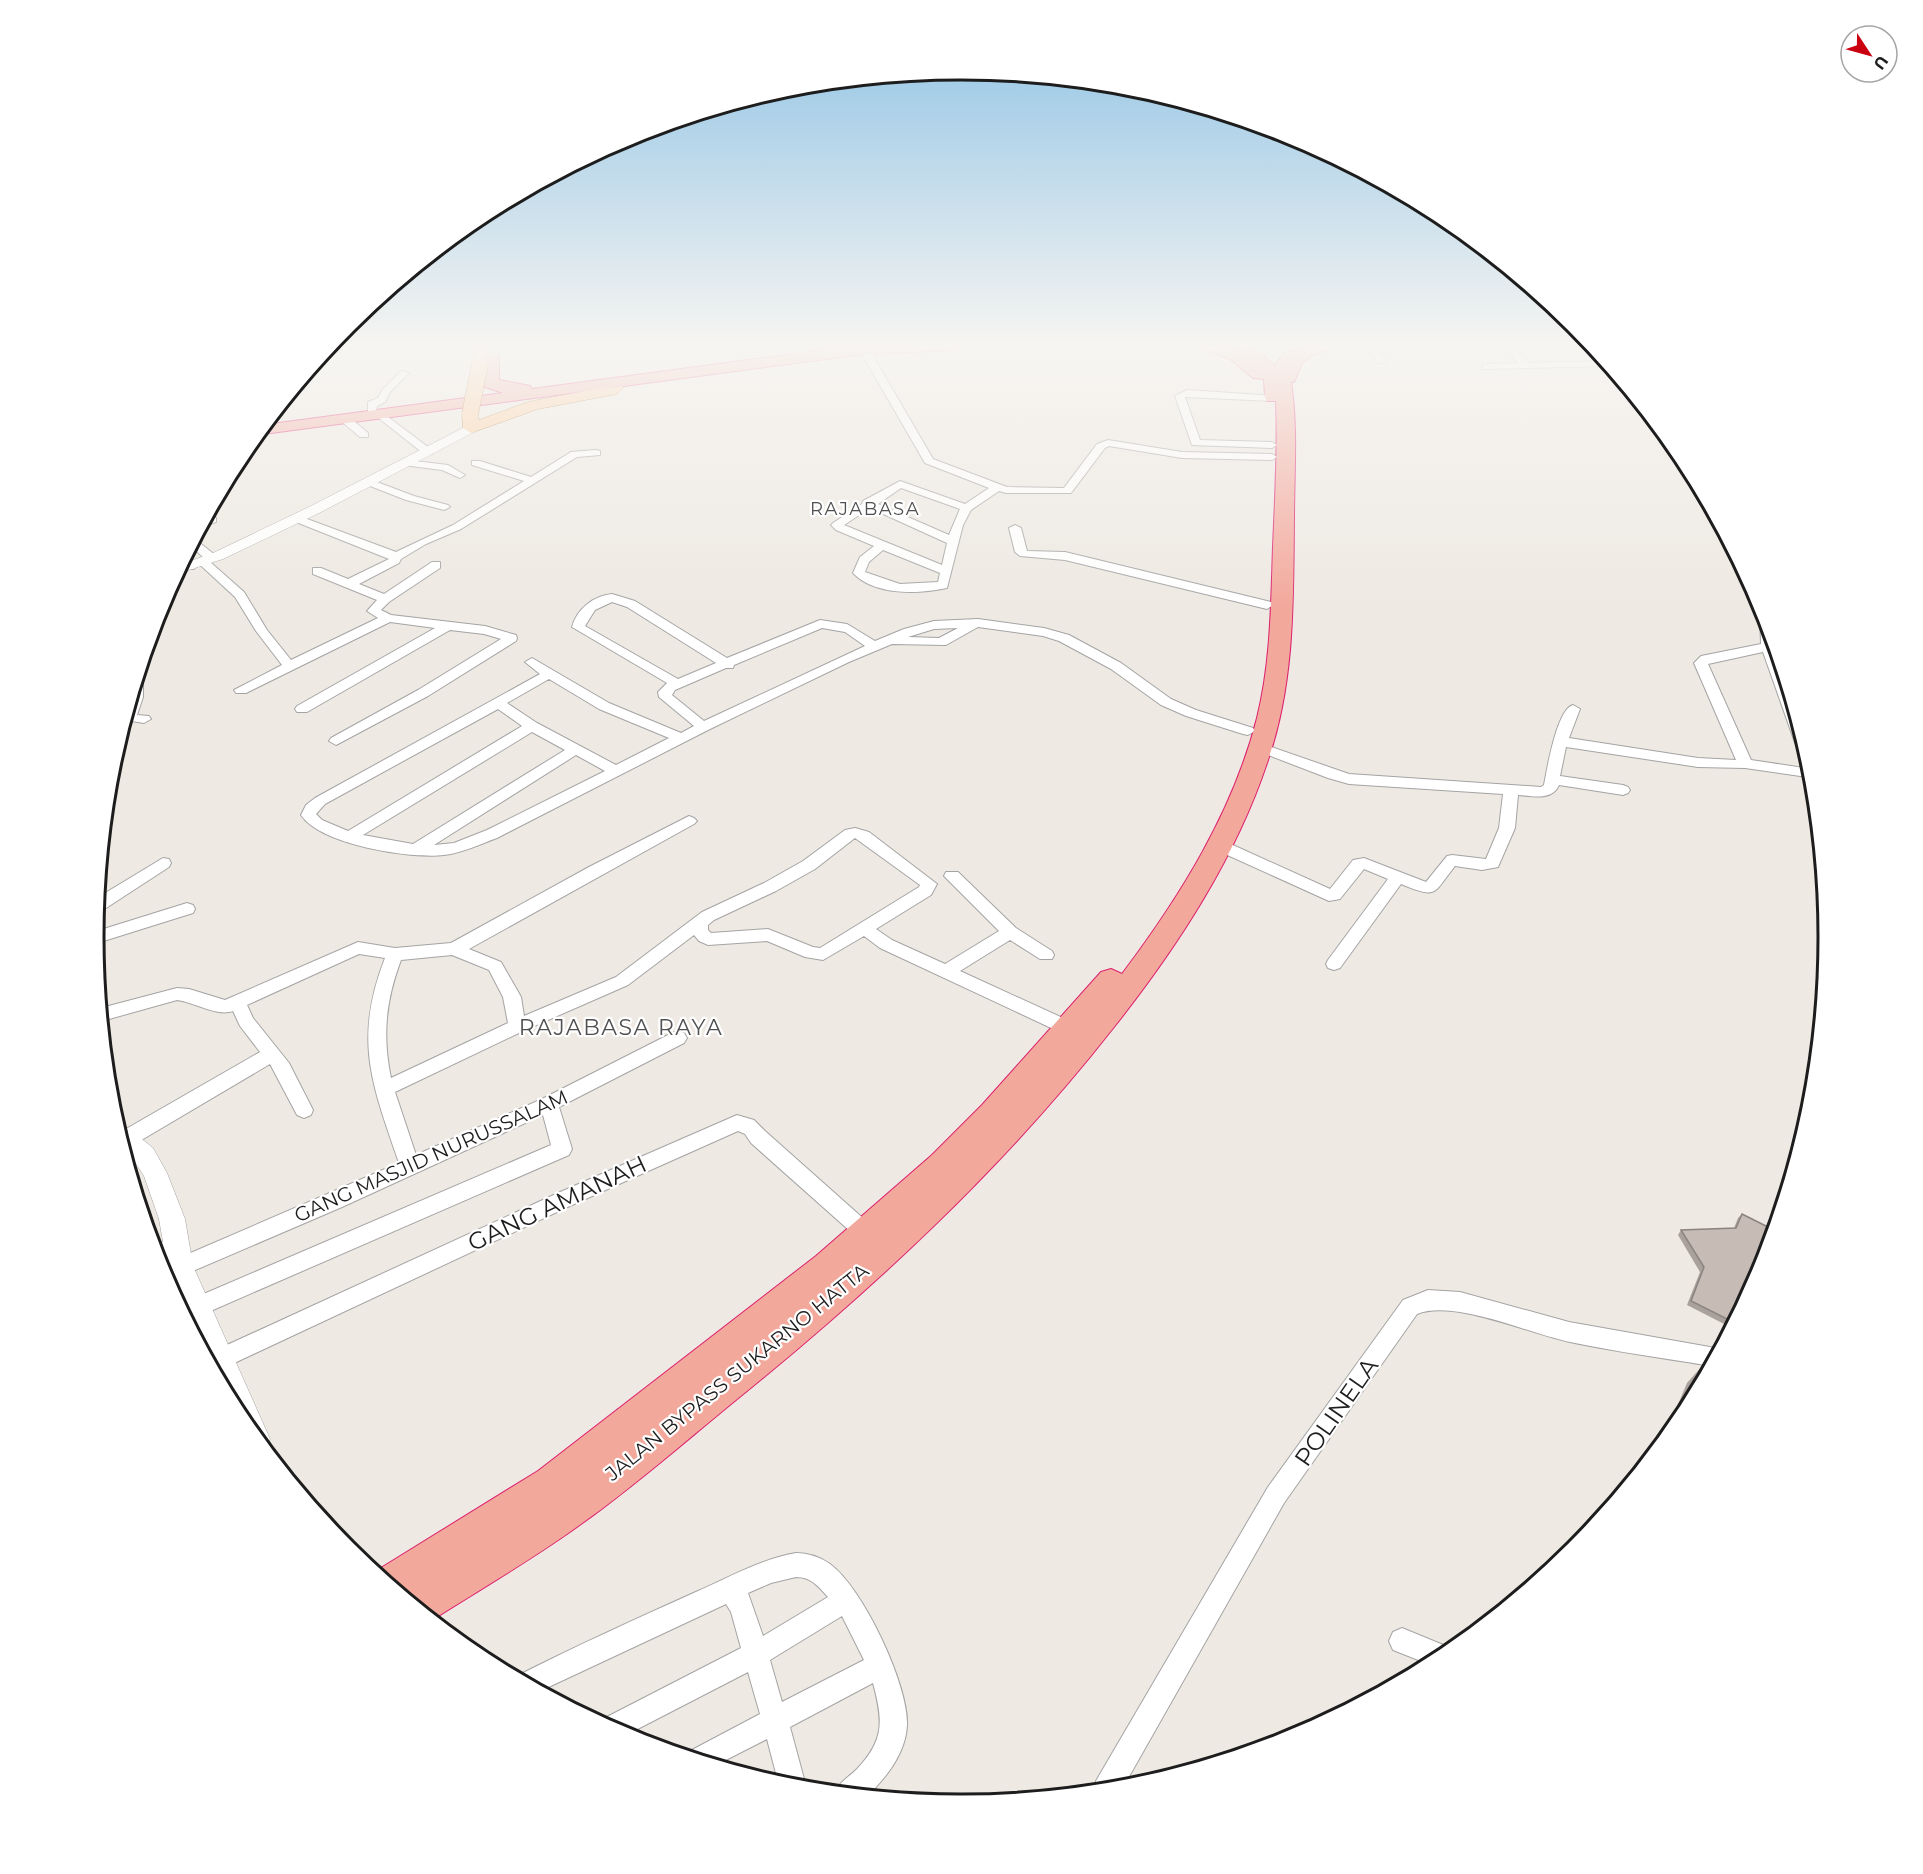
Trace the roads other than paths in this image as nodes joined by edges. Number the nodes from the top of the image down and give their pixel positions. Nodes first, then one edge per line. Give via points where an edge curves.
1 (361, 432) edge
2 (403, 432) edge
3 (457, 432) edge
4 (912, 432) edge
5 (1192, 432) edge
6 (1274, 432) edge
7 (1282, 432) edge
8 (364, 435) dead end
9 (1272, 451) junction
10 (428, 452) junction
11 (596, 453) dead end
12 (406, 463) junction
13 (476, 463) dead end
14 (460, 475) dead end
15 (531, 480) junction
16 (369, 482) junction
17 (996, 488) junction
18 (867, 503) junction
19 (444, 507) dead end
20 (966, 508) junction
21 (295, 518) junction
22 (1015, 528) dead end
23 (953, 541) junction
24 (883, 545) junction
25 (1276, 553) junction
26 (394, 556) junction
27 (193, 563) edge
28 (436, 565) dead end
29 (317, 571) dead end
30 (945, 571) junction
31 (349, 584) junction
32 (385, 599) junction
33 (1267, 605) junction
34 (388, 618) junction
35 (449, 625) junction
36 (874, 647) junction
37 (1768, 647) edge
38 (532, 662) dead end
39 (729, 665) junction
40 (289, 666) junction
41 (549, 674) junction
42 (678, 684) junction
43 (241, 690) dead end
44 (498, 703) junction
45 (302, 709) dead end
46 (1574, 710) dead end
47 (684, 712) junction
48 (132, 719) edge
49 (144, 719) dead end
50 (532, 726) junction
51 (703, 727) junction
52 (657, 730) junction
53 (682, 738) junction
54 (1254, 739) junction
55 (336, 741) dead end
56 (1560, 742) junction
57 (576, 748) junction
58 (1741, 764) junction
59 (616, 771) junction
60 (1803, 773) edge
61 (1553, 779) junction
62 (1511, 790) junction
63 (1623, 790) dead end
64 (466, 818) junction
65 (689, 821) dead end
66 (492, 834) junction
67 (351, 836) junction
68 (1219, 845) junction
69 (415, 850) junction
70 (163, 862) dead end
71 (952, 876) dead end
72 (1397, 878) junction
73 (105, 900) edge
74 (187, 909) dead end
75 (700, 922) junction
76 (864, 928) junction
77 (1010, 932) junction
78 (104, 935) edge
79 (454, 949) junction
80 (395, 954) junction
81 (1046, 955) dead end
82 (1334, 964) dead end
83 (946, 972) junction
84 (238, 1003) junction
85 (108, 1013) edge
86 (518, 1026) junction
87 (1070, 1029) junction
88 (678, 1038) dead end
89 (272, 1054) junction
90 (384, 1089) junction
91 (549, 1104) junction
92 (304, 1110) dead end
93 (127, 1134) edge
94 (129, 1143) edge
95 (410, 1166) junction
96 (867, 1234) junction
97 (169, 1266) edge
98 (172, 1271) edge
99 (175, 1279) edge
100 (199, 1306) junction
101 (1709, 1356) edge
102 (222, 1358) junction
103 (232, 1386) edge
104 (397, 1582) edge
105 (731, 1589) junction
106 (844, 1601) junction
107 (421, 1602) edge
108 (1402, 1641) dead end
109 (1433, 1653) edge
110 (755, 1655) junction
111 (881, 1665) junction
112 (534, 1681) edge
113 (774, 1720) junction
114 (621, 1723) edge
115 (708, 1755) edge
116 (791, 1777) edge
117 (1112, 1781) edge
118 (857, 1788) edge

1 - 8 street
2 - 10 street
3 - 10 street
4 - 17 street via 929,460
5 - 9 street via 1196,443
6 - 9 highway, JALAN BYPASS SUKARNO HATTA
7 - 25 highway, JALAN BYPASS SUKARNO HATTA via 1286,458
9 - 17 street via 1182,455 1105,443 1067,491
9 - 25 highway, JALAN BYPASS SUKARNO HATTA
10 - 12 street
11 - 15 street via 575,454
12 - 14 street via 444,467
12 - 16 street
13 - 15 street
15 - 26 street via 457,528
16 - 19 street
16 - 21 street
17 - 20 street
18 - 20 street via 894,481
18 - 23 street
18 - 24 street via 838,522 837,527
20 - 23 street
21 - 26 street
21 - 27 street
22 - 33 street via 1024,554 1065,556
23 - 30 street
24 - 30 street
24 - 30 street via 865,560 859,573 882,585 909,590 940,586 944,584
25 - 33 highway, JALAN BYPASS SUKARNO HATTA
25 - 54 highway, JALAN BYPASS SUKARNO HATTA via 1278,662 1269,718
26 - 31 street
27 - 40 street via 240,595
28 - 32 street
29 - 31 street
31 - 32 street
32 - 34 street via 373,611
33 - 54 highway, JALAN BYPASS SUKARNO HATTA
34 - 35 street
34 - 40 street
35 - 45 street
35 - 55 street via 511,638
36 - 39 street via 845,628 820,624
36 - 51 street
36 - 54 street via 891,640 941,642 975,623 1044,632 1064,638 1116,666 1166,702
37 - 58 street via 1701,663
38 - 41 street
39 - 42 street
39 - 42 street via 616,598 602,600 579,620 578,627
40 - 43 street
41 - 44 street
41 - 52 street via 607,710
42 - 47 street via 665,692 666,697
44 - 50 street
44 - 67 street via 311,808 311,820
46 - 56 street
47 - 51 street
47 - 52 street
48 - 49 street
50 - 57 street
50 - 67 street
51 - 53 street
52 - 53 street
53 - 59 street
54 - 62 street via 1349,779
54 - 68 highway, JALAN BYPASS SUKARNO HATTA via 1241,799
54 - 87 highway, JALAN BYPASS SUKARNO HATTA via 1183,877 1136,950
56 - 58 street via 1688,762
56 - 61 street
57 - 59 street
57 - 64 street
58 - 60 street
59 - 66 street
61 - 62 street via 1544,792
61 - 63 street
62 - 72 street via 1507,828 1492,863 1452,860 1429,888
64 - 66 street
64 - 69 street
65 - 79 street
66 - 69 street via 444,850
67 - 69 street
68 - 72 street via 1329,895 1334,895 1359,864 1369,864
68 - 107 highway, JALAN BYPASS SUKARNO HATTA via 1151,957 1087,1041 965,1177 770,1350 575,1503
70 - 73 street
71 - 77 street
72 - 82 street
74 - 78 street
75 - 76 street via 698,929 708,939 768,935 818,955
75 - 76 street via 809,865 855,833 927,881 929,887
75 - 86 street via 634,974
76 - 83 street via 886,944
77 - 81 street
77 - 83 street
79 - 80 street
79 - 86 street via 495,966 512,997
80 - 84 street via 358,948
80 - 90 street via 380,999 375,1032
83 - 87 street
84 - 85 street via 222,1007 196,996 177,994
84 - 89 street via 246,1021
86 - 90 street
87 - 96 highway, JALAN BYPASS SUKARNO HATTA via 944,1165
88 - 91 street, GANG MASJID NURUSSALAM
89 - 92 street
89 - 93 street
90 - 95 street
91 - 95 street, GANG MASJID NURUSSALAM
91 - 100 street via 562,1149
94 - 97 street via 144,1155 155,1173 172,1219
95 - 98 street, GANG MASJID NURUSSALAM
96 - 102 street, GANG AMANAH via 752,1128 736,1123
96 - 104 highway, JALAN BYPASS SUKARNO HATTA via 552,1485
99 - 100 street
100 - 102 street
101 - 117 street, POLINELA via 1569,1332 1461,1302 1428,1300 1410,1307 1276,1495
102 - 103 street
105 - 106 street via 787,1565 808,1565 825,1575
105 - 110 street via 742,1607
105 - 112 street via 588,1652
106 - 110 street
106 - 111 street via 860,1622
108 - 109 street
110 - 113 street
110 - 114 street
111 - 113 street
111 - 118 street via 894,1723 876,1766
113 - 115 street
113 - 116 street

